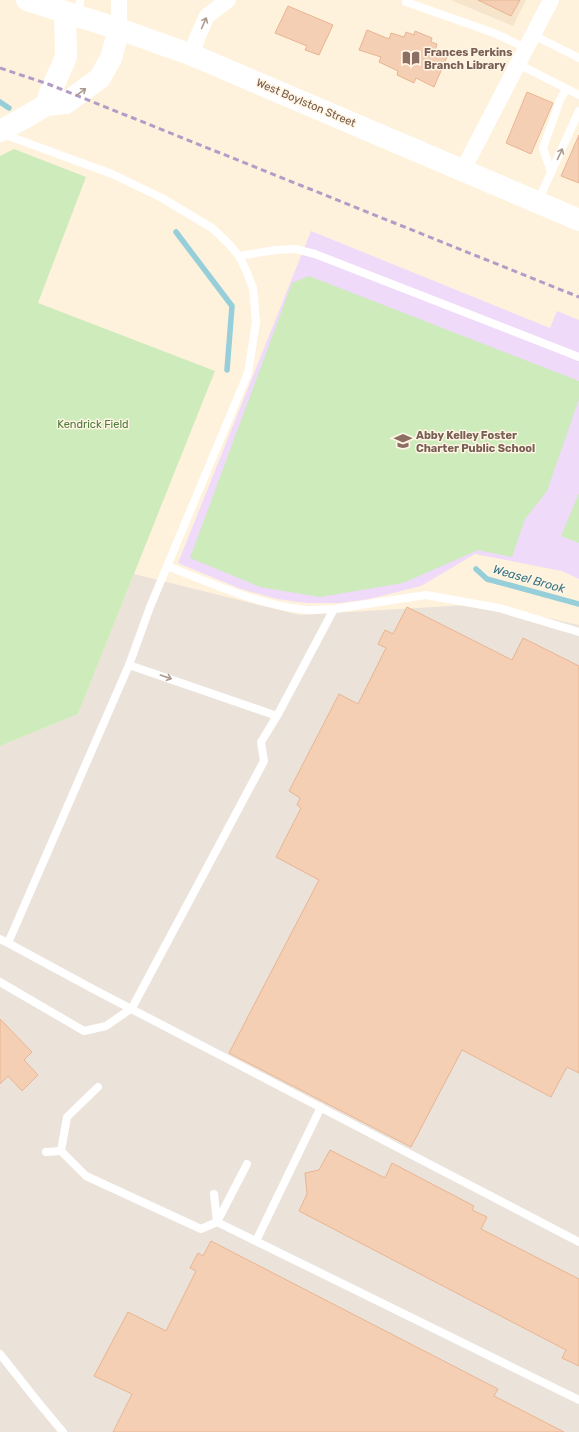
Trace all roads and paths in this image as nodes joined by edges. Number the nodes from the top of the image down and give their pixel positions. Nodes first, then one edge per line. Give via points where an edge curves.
1 (27, 0) edge
2 (119, 0) edge
3 (228, 0) edge
4 (551, 0) edge
5 (406, 2) dead end
6 (75, 9) edge
7 (119, 29) junction
8 (529, 42) junction
9 (192, 55) junction
10 (579, 58) edge
11 (518, 64) junction
12 (566, 89) junction
13 (579, 95) edge
14 (46, 105) junction
15 (579, 111) edge
16 (0, 132) edge
17 (463, 170) junction
18 (551, 172) junction
19 (538, 202) junction
20 (579, 220) edge
21 (239, 256) junction
22 (579, 356) edge
23 (167, 566) junction
24 (334, 609) junction
25 (579, 632) edge
26 (129, 664) junction
27 (277, 716) junction
28 (4, 941) edge
29 (0, 982) edge
30 (132, 1008) junction
31 (98, 1087) dead end
32 (321, 1107) junction
33 (61, 1151) junction
34 (46, 1152) dead end
35 (247, 1164) dead end
36 (214, 1194) dead end
37 (217, 1222) junction
38 (256, 1241) junction
39 (579, 1242) edge
40 (0, 1354) edge
41 (579, 1400) edge
42 (63, 1432) edge

1 - 6 main road, West Boylston Street
2 - 7 street
9 -> 3 street via 207,16
4 - 8 street
5 - 8 lane via 494,33
6 - 7 main road, West Boylston Street
6 - 14 main road via 66,57
7 - 9 main road, West Boylston Street
14 -> 7 main road via 66,103 100,78 111,58
8 - 10 lane
8 - 11 street
9 - 17 main road, West Boylston Street
11 - 12 lane
11 - 17 street
12 - 13 lane
12 - 18 lane via 543,148
14 - 16 main road
18 -> 15 lane
16 - 21 lane via 112,174 162,198 212,228
17 - 19 main road, West Boylston Street
18 - 19 lane
19 - 20 main road, West Boylston Street
21 - 22 lane via 295,249 316,254
21 - 23 lane via 253,288 255,302 256,322 248,373
23 - 24 lane via 237,594 272,604 308,610
23 - 26 lane
24 - 25 lane via 426,595 499,608
24 - 27 lane
26 -> 27 lane
26 - 28 lane
27 - 30 lane via 261,742 264,761
28 - 30 lane
29 - 30 lane via 84,1031 106,1026
30 - 32 lane
31 - 33 lane via 67,1117
32 - 38 lane
32 - 39 lane
33 - 34 lane
33 - 37 lane via 86,1176 201,1229
35 - 37 lane
36 - 37 lane
37 - 38 lane
38 - 41 lane
40 - 42 lane

